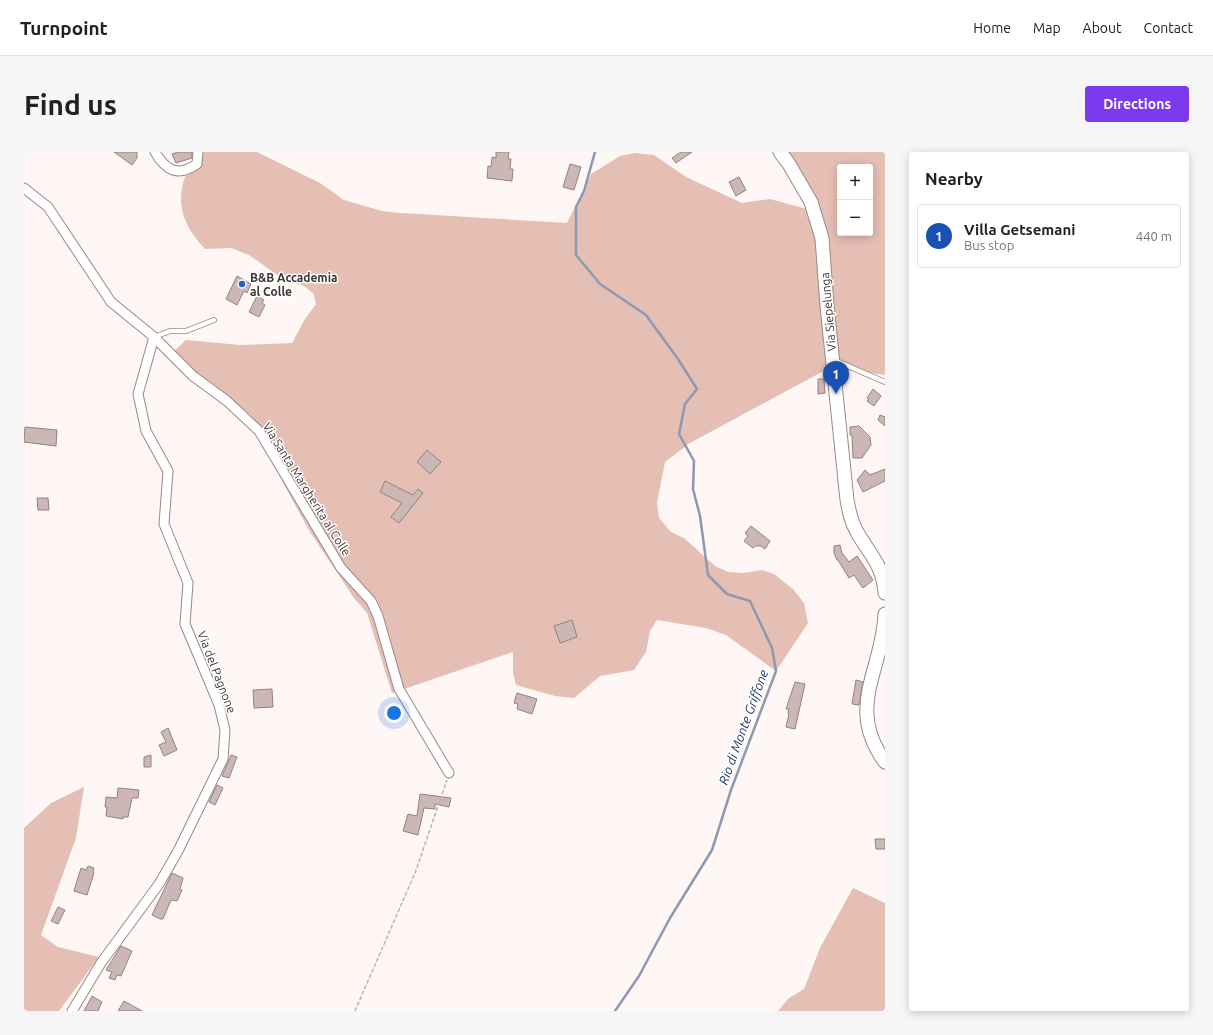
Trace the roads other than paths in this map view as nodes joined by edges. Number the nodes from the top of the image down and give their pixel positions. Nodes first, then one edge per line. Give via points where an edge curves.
1 (155, 152) edge
2 (198, 152) edge
3 (780, 152) edge
4 (24, 188) edge
5 (214, 320) dead end
6 (154, 337) junction
7 (833, 360) junction
8 (885, 382) edge
9 (885, 585) edge
10 (885, 593) edge
11 (885, 614) edge
12 (885, 762) edge
13 (449, 773) road end
14 (72, 1011) edge

1 - 2 street via 166,167 177,172 187,171 197,164
3 - 7 street, Via Siepelunga via 811,202 822,238
4 - 6 street, Via Santa Margherita al Colle via 48,207 111,302
5 - 6 lane via 186,331 170,331
6 - 13 street, Via Santa Margherita al Colle via 194,376 227,401 259,431 341,568 371,602 378,616 399,689
6 - 14 street, Via del Pagnone via 138,394 146,431 168,471 164,524 188,583 185,624 219,705 225,730 223,759 159,884 101,963
7 - 8 lane
7 - 9 street, Via Siepelunga via 842,466 851,519 880,568
9 - 10 street, Via Siepelunga
11 - 12 street via 866,702 871,736

